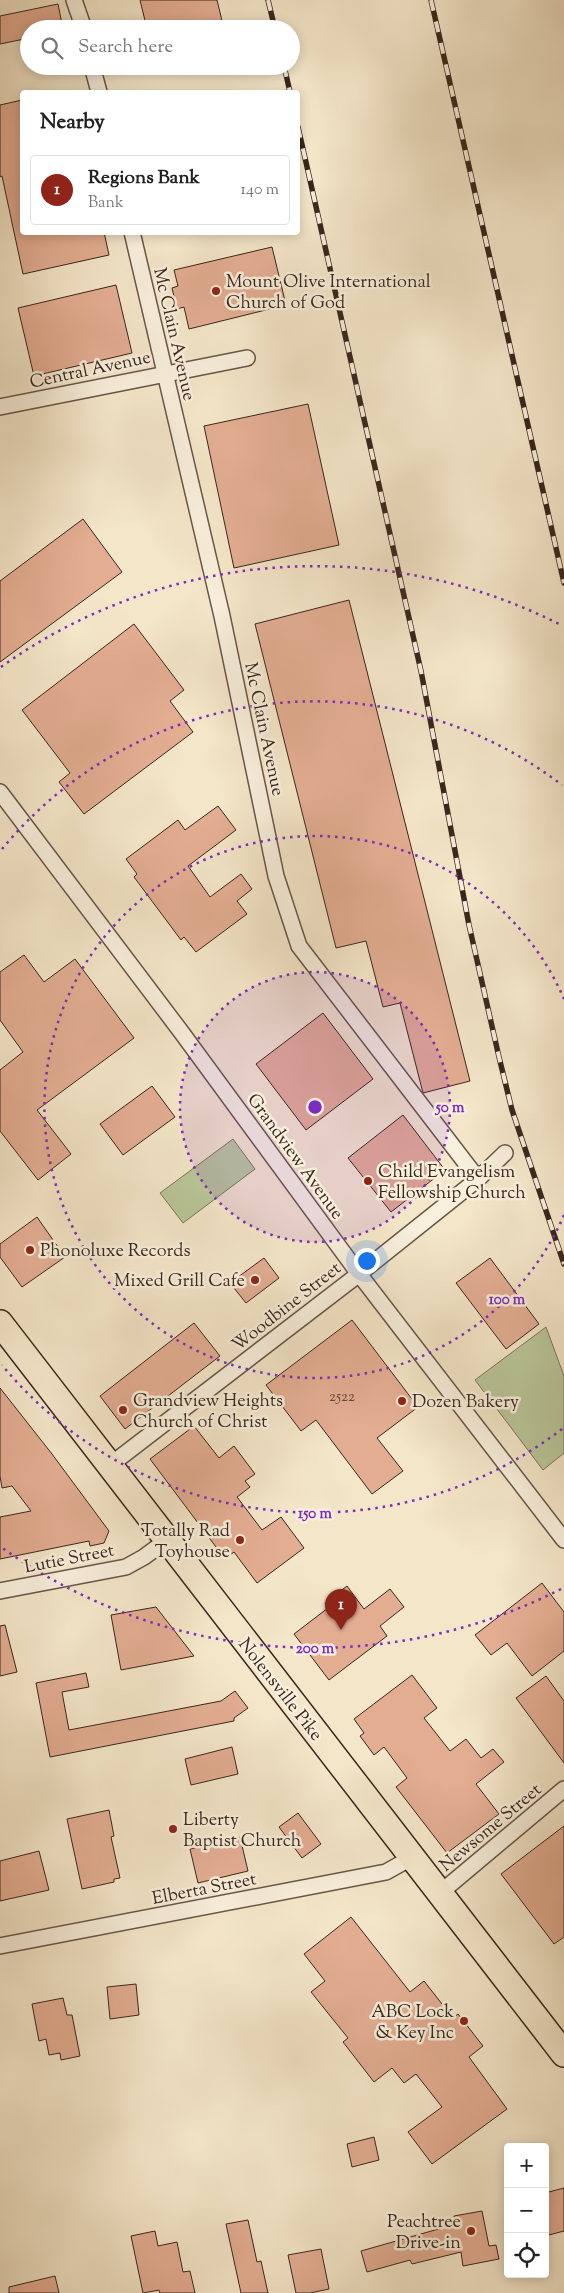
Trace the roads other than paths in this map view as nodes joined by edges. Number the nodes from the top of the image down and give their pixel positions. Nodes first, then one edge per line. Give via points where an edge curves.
1 (74, 0) edge
2 (81, 20) edge
3 (94, 75) edge
4 (98, 90) edge
5 (133, 235) edge
6 (247, 358) dead end
7 (165, 373) junction
8 (0, 407) edge
9 (0, 792) edge
10 (505, 1153) dead end
11 (478, 1178) junction
12 (359, 1274) junction
13 (0, 1323) edge
14 (109, 1466) junction
15 (167, 1540) junction
16 (564, 1540) edge
17 (0, 1591) edge
18 (564, 1789) edge
19 (412, 1858) junction
20 (440, 1893) junction
21 (0, 1946) edge
22 (564, 2054) edge

1 - 2 street
3 - 4 street
5 - 7 street, Mc Clain Avenue
6 - 7 street, Central Avenue
7 - 8 street, Central Avenue
7 - 11 street, Mc Clain Avenue via 222,616 276,876 299,946
9 - 12 street, Grandview Avenue
10 - 11 street, Woodbine Street
11 - 12 street, Woodbine Street
12 - 14 street, Woodbine Street
12 - 16 street, Grandview Avenue
13 - 14 main road, Nolensville Pike
14 - 15 main road, Nolensville Pike
15 - 17 street, Lutie Street via 126,1567
15 - 19 main road, Nolensville Pike
18 - 20 street, Newsome Street
19 - 20 main road, Nolensville Pike
19 - 21 street, Elberta Street via 386,1872
20 - 22 main road, Nolensville Pike

